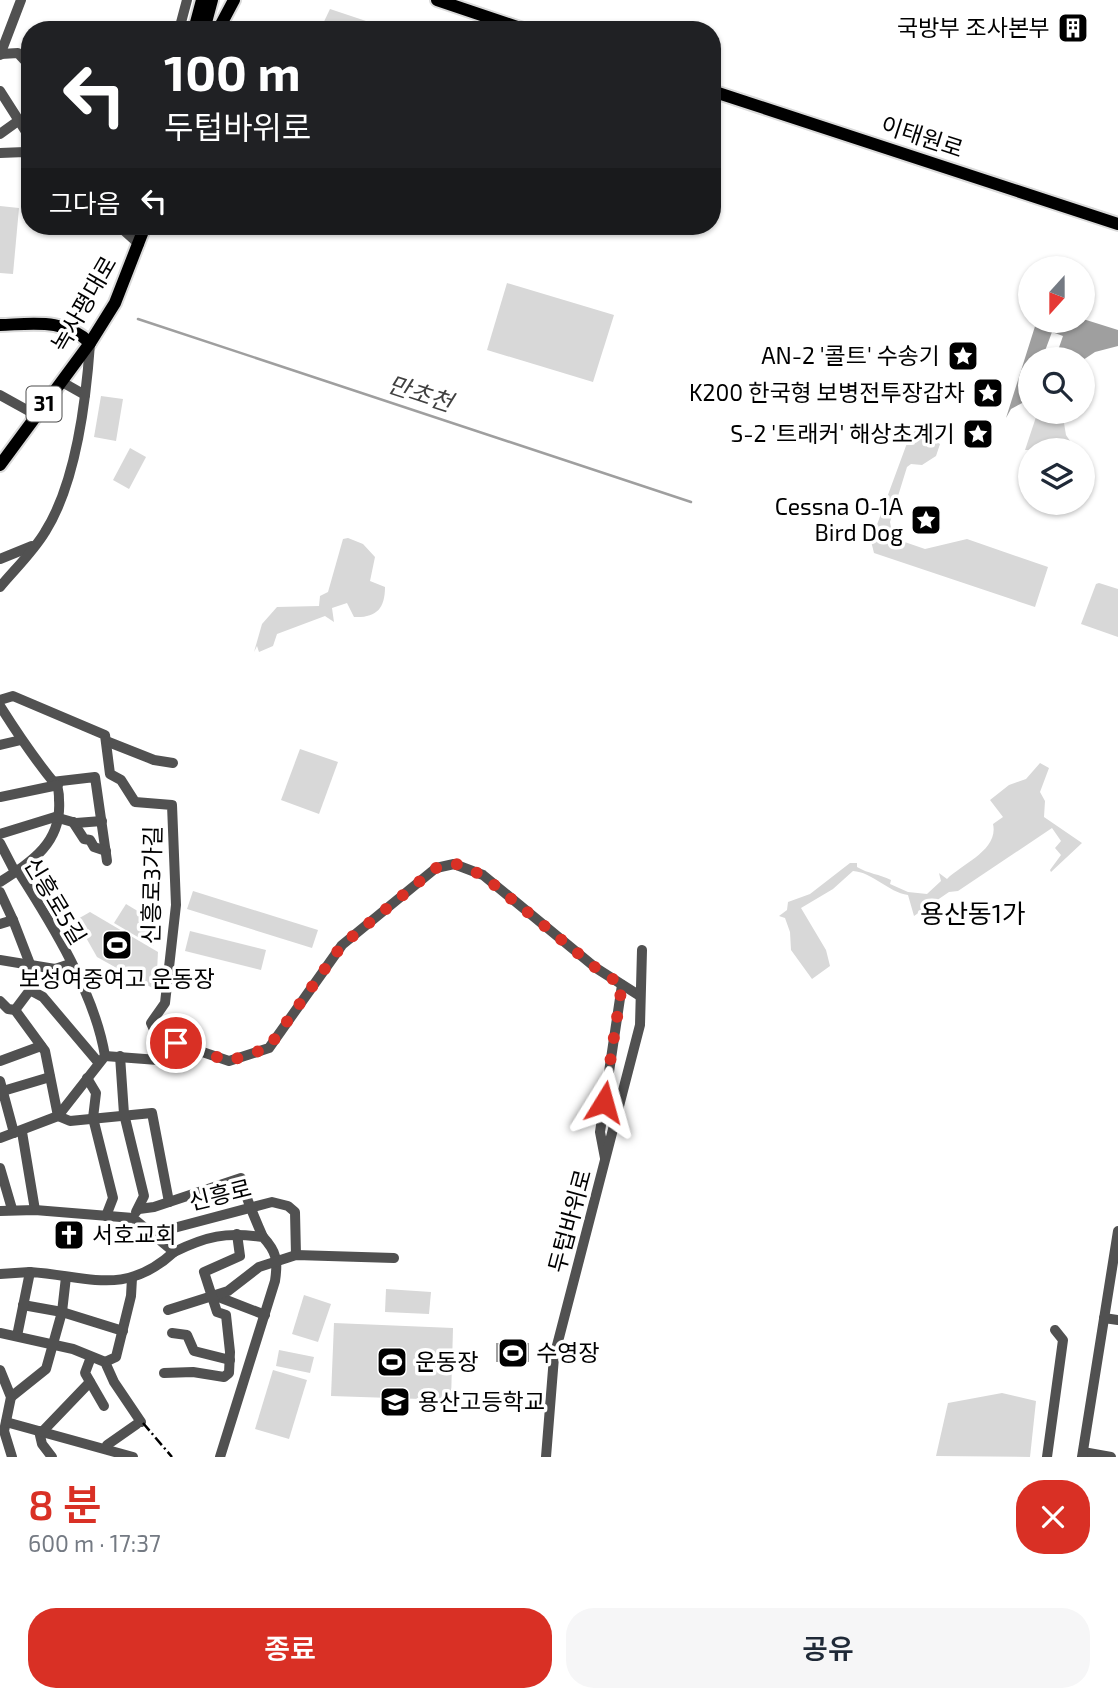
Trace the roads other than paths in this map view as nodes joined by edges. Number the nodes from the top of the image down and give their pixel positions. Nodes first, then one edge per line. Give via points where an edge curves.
1 (21, 0) edge
2 (187, 0) edge
3 (202, 0) edge
4 (212, 0) edge
5 (225, 0) edge
6 (234, 0) edge
7 (438, 0) edge
8 (181, 21) edge
9 (196, 21) edge
10 (206, 21) edge
11 (219, 21) edge
12 (222, 21) edge
13 (500, 21) edge
14 (0, 54) edge
15 (21, 56) edge
16 (0, 91) edge
17 (721, 94) edge
18 (18, 121) junction
19 (21, 125) edge
20 (0, 134) edge
21 (21, 151) edge
22 (0, 153) edge
23 (1118, 224) edge
24 (129, 235) edge
25 (142, 235) edge
26 (139, 244) junction
27 (0, 325) edge
28 (90, 343) junction
29 (62, 382) junction
30 (0, 395) edge
31 (85, 395) junction
32 (36, 415) junction
33 (4, 451) edge
34 (0, 465) edge
35 (36, 545) junction
36 (0, 559) edge
37 (0, 587) edge
38 (0, 700) edge
39 (0, 706) edge
40 (21, 740) junction
41 (106, 741) junction
42 (0, 745) edge
43 (173, 763) dead end
44 (110, 774) junction
45 (95, 777) junction
46 (55, 784) junction
47 (0, 797) edge
48 (61, 820) junction
49 (102, 821) junction
50 (73, 822) junction
51 (0, 834) edge
52 (0, 843) edge
53 (18, 871) junction
54 (0, 882) edge
55 (0, 892) edge
56 (13, 920) junction
57 (0, 924) edge
58 (642, 950) dead end
59 (0, 960) edge
60 (30, 964) junction
61 (71, 964) junction
62 (622, 985) junction
63 (640, 996) junction
64 (0, 1001) edge
65 (8, 1012) edge
66 (41, 1046) junction
67 (120, 1056) junction
68 (101, 1059) junction
69 (158, 1060) junction
70 (0, 1061) edge
71 (50, 1077) junction
72 (87, 1078) junction
73 (1, 1089) edge
74 (124, 1114) junction
75 (58, 1116) junction
76 (93, 1118) junction
77 (18, 1133) junction
78 (0, 1138) edge
79 (606, 1162) junction
80 (0, 1168) edge
81 (169, 1202) junction
82 (248, 1206) junction
83 (12, 1209) junction
84 (35, 1210) junction
85 (0, 1211) edge
86 (136, 1213) junction
87 (106, 1216) junction
88 (1118, 1231) edge
89 (151, 1234) junction
90 (237, 1234) junction
91 (263, 1237) junction
92 (174, 1252) junction
93 (296, 1255) junction
94 (394, 1258) dead end
95 (278, 1260) junction
96 (30, 1272) junction
97 (0, 1274) edge
98 (66, 1277) junction
99 (132, 1278) junction
100 (213, 1295) junction
101 (23, 1305) junction
102 (168, 1310) dead end
103 (62, 1312) junction
104 (265, 1315) junction
105 (1104, 1318) junction
106 (1118, 1320) edge
107 (1055, 1330) dead end
108 (124, 1331) junction
109 (0, 1333) edge
110 (172, 1333) dead end
111 (17, 1336) junction
112 (52, 1345) junction
113 (91, 1357) junction
114 (105, 1362) junction
115 (230, 1364) junction
116 (0, 1370) edge
117 (164, 1373) dead end
118 (246, 1374) junction
119 (90, 1382) junction
120 (11, 1397) junction
121 (104, 1406) dead end
122 (6, 1422) junction
123 (41, 1432) junction
124 (106, 1449) junction
125 (1083, 1454) edge
126 (12, 1457) edge
127 (52, 1457) edge
128 (133, 1457) edge
129 (220, 1457) edge
130 (547, 1457) edge
131 (1047, 1457) edge
132 (1111, 1457) edge

1 - 14 street
2 - 8 street
3 - 9 main road
4 - 10 main road
5 - 11 main road
6 - 12 main road
7 - 13 main road
14 - 15 street
16 - 18 street
17 - 23 main road, 이태원로
18 - 19 street
18 - 20 street
21 - 22 street
24 - 26 street
25 - 26 main road, 녹사평대로 / 31
26 - 28 main road, 녹사평대로 / 31 via 117,299
27 - 28 main road via 56,324 80,333
28 - 29 main road, 녹사평대로 / 31
28 - 31 street
29 - 31 street
29 - 32 main road, 녹사평대로 / 31
30 - 32 street
31 - 35 street via 67,485
32 - 33 main road, 녹사평대로 / 31
33 - 34 main road, 녹사평대로 / 31
35 - 36 street
35 - 37 street
38 - 41 street via 12,696 105,735
39 - 40 street
40 - 42 street
40 - 46 street
41 - 43 street
41 - 44 street
44 - 45 street
44 - 69 street, 신흥로3가길 via 121,780 135,802 172,805 176,905 165,1003 151,1023 160,1043
45 - 46 street
45 - 49 street
46 - 47 street
46 - 48 street
48 - 50 street
48 - 51 street via 55,817
48 - 53 street via 57,832
49 - 50 street
49 - 50 street via 107,856 85,840
52 - 53 street, 신흥로5길
53 - 54 street
53 - 61 street, 신흥로5길
55 - 56 street
56 - 57 street
56 - 60 street
58 - 63 street, 두텁바위로
59 - 60 street
60 - 61 street via 55,969
61 - 68 street, 신흥로5길 via 101,1028
62 - 63 street
62 - 69 street via 482,875 454,863 436,868 342,945 268,1048 229,1061 176,1043
62 - 79 street via 600,1132
63 - 79 street, 두텁바위로 via 640,1025
64 - 65 street
65 - 66 street
65 - 68 street via 30,990 43,997
66 - 70 street
66 - 71 street
67 - 68 street
67 - 69 street
67 - 74 street
68 - 72 street
71 - 73 street
71 - 75 street
72 - 75 street
72 - 76 street via 96,1093
73 - 77 street
74 - 76 street
74 - 81 street via 152,1114
74 - 86 street via 144,1196
75 - 76 street via 70,1121
75 - 77 street
76 - 87 street via 113,1198
77 - 78 street
77 - 84 street
79 - 130 street, 두텁바위로 via 554,1357
80 - 83 street
81 - 82 street via 241,1178
81 - 86 street
82 - 89 street, 신흥로
82 - 91 street via 256,1214
82 - 93 street, 신흥로 via 272,1202 295,1212
83 - 84 street
83 - 85 street
84 - 87 street
86 - 87 street
86 - 89 street
88 - 105 street
89 - 92 street
90 - 91 street, 신흥로
90 - 92 street, 신흥로 via 209,1236
90 - 100 street, 신흥로 via 240,1256 204,1272
91 - 95 street
92 - 99 street, 신흥로 via 160,1265
93 - 94 street
93 - 95 street
95 - 100 street via 259,1267 228,1291
95 - 104 street
96 - 97 street
96 - 98 street
96 - 101 street
98 - 99 street
98 - 103 street
99 - 108 street
100 - 102 street
100 - 104 street
100 - 115 street via 218,1312 226,1315
101 - 103 street
101 - 111 street
103 - 108 street
103 - 112 street
104 - 118 street
105 - 106 street
105 - 125 street
107 - 131 street via 1063,1340
108 - 114 street via 116,1357
109 - 111 street
110 - 115 street via 187,1335 194,1351
111 - 112 street
112 - 113 street
112 - 120 street via 46,1368
113 - 114 street
113 - 119 street via 85,1373
114 - 124 street via 139,1423
115 - 117 street via 224,1377 193,1371
115 - 118 street
116 - 120 street
118 - 129 street
119 - 121 street
119 - 123 street
120 - 122 street
122 - 123 street
122 - 126 street
123 - 124 street
123 - 127 street via 42,1444
124 - 128 street
125 - 132 street

